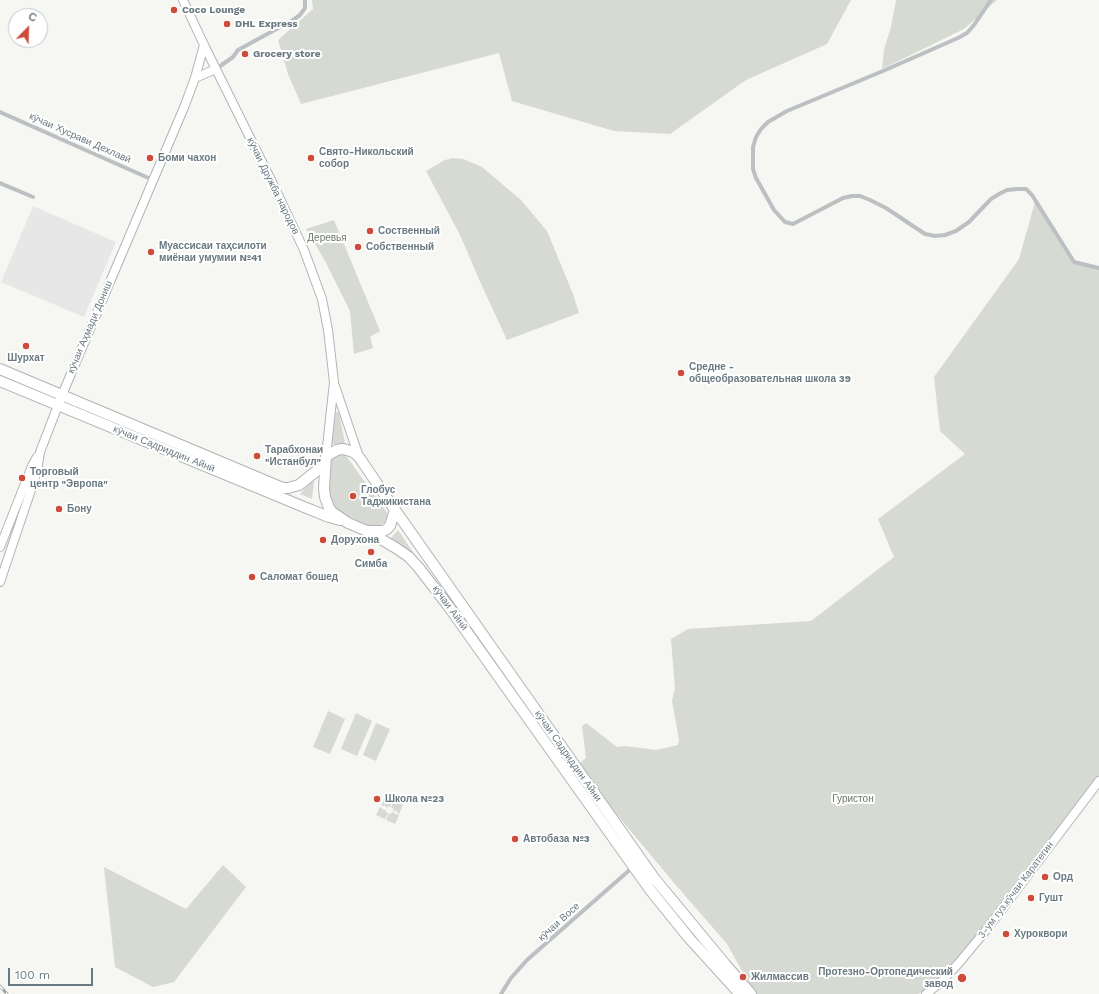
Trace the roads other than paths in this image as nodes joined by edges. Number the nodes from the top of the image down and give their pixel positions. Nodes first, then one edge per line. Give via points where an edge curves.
1 (183, 0) edge
2 (305, 0) edge
3 (991, 0) edge
4 (204, 45) junction
5 (216, 69) junction
6 (195, 78) junction
7 (0, 112) edge
8 (152, 180) junction
9 (0, 183) edge
10 (33, 198) dead end
11 (1099, 268) edge
12 (0, 369) edge
13 (0, 381) edge
14 (334, 382) junction
15 (62, 394) junction
16 (58, 405) junction
17 (40, 452) junction
18 (360, 457) junction
19 (326, 460) junction
20 (395, 510) junction
21 (348, 523) junction
22 (367, 531) junction
23 (0, 547) edge
24 (0, 582) edge
25 (517, 702) joint
26 (1099, 781) edge
27 (633, 867) junction
28 (500, 994) edge
29 (740, 994) edge
30 (751, 994) edge
31 (926, 994) edge

1 - 4 street, кӯчаи Дружба народов
2 - 5 street via 305,8 300,15 238,50 233,57
3 - 11 street via 974,25 958,38 787,111 768,122 756,137 753,147 756,178 774,210 785,222 793,224 843,198 856,196 886,208 925,234 936,236 956,231 999,194 1007,190 1026,189 1074,262
4 - 5 street, кӯчаи Дружба народов
4 - 6 street, кӯчаи Аҳмади Дониш
5 - 6 street
5 - 14 street, кӯчаи Дружба народов via 304,250 327,320
6 - 8 street, кӯчаи Аҳмади Дониш
7 - 8 street, кӯчаи Хусрави Дехлавӣ
8 - 15 street, кӯчаи Аҳмади Дониш
9 - 10 street
12 - 15 highway, кӯчаи Садриддин Айнӣ
13 - 16 highway, кӯчаи Садриддин Айнӣ
14 - 18 street
14 - 19 street
15 - 16 street, кӯчаи Аҳмади Дониш
15 - 19 highway, кӯчаи Садриддин Айнӣ via 283,488 299,485
16 - 17 street, кӯчаи Аҳмади Дониш
16 - 21 highway, кӯчаи Садриддин Айнӣ
17 - 23 street
17 - 24 street, кӯчаи Аҳмади Дониш via 35,478
18 - 19 highway via 342,449 337,450
18 - 20 highway
19 - 21 highway via 324,488 327,504 332,512
20 - 22 highway via 388,529
20 - 30 highway, кӯчаи Садриддин Айни via 654,878
21 - 22 highway
22 - 25 highway, кӯчаи Айнӣ via 409,557 420,568
25 - 27 highway, кӯчаи Садриддин Айни
26 - 31 street, 3-ум гуз.кӯчаи Каратегин via 963,958
27 - 28 street, кӯчаи Восе via 527,960
27 - 29 highway, кӯчаи Садриддин Айни via 689,938

